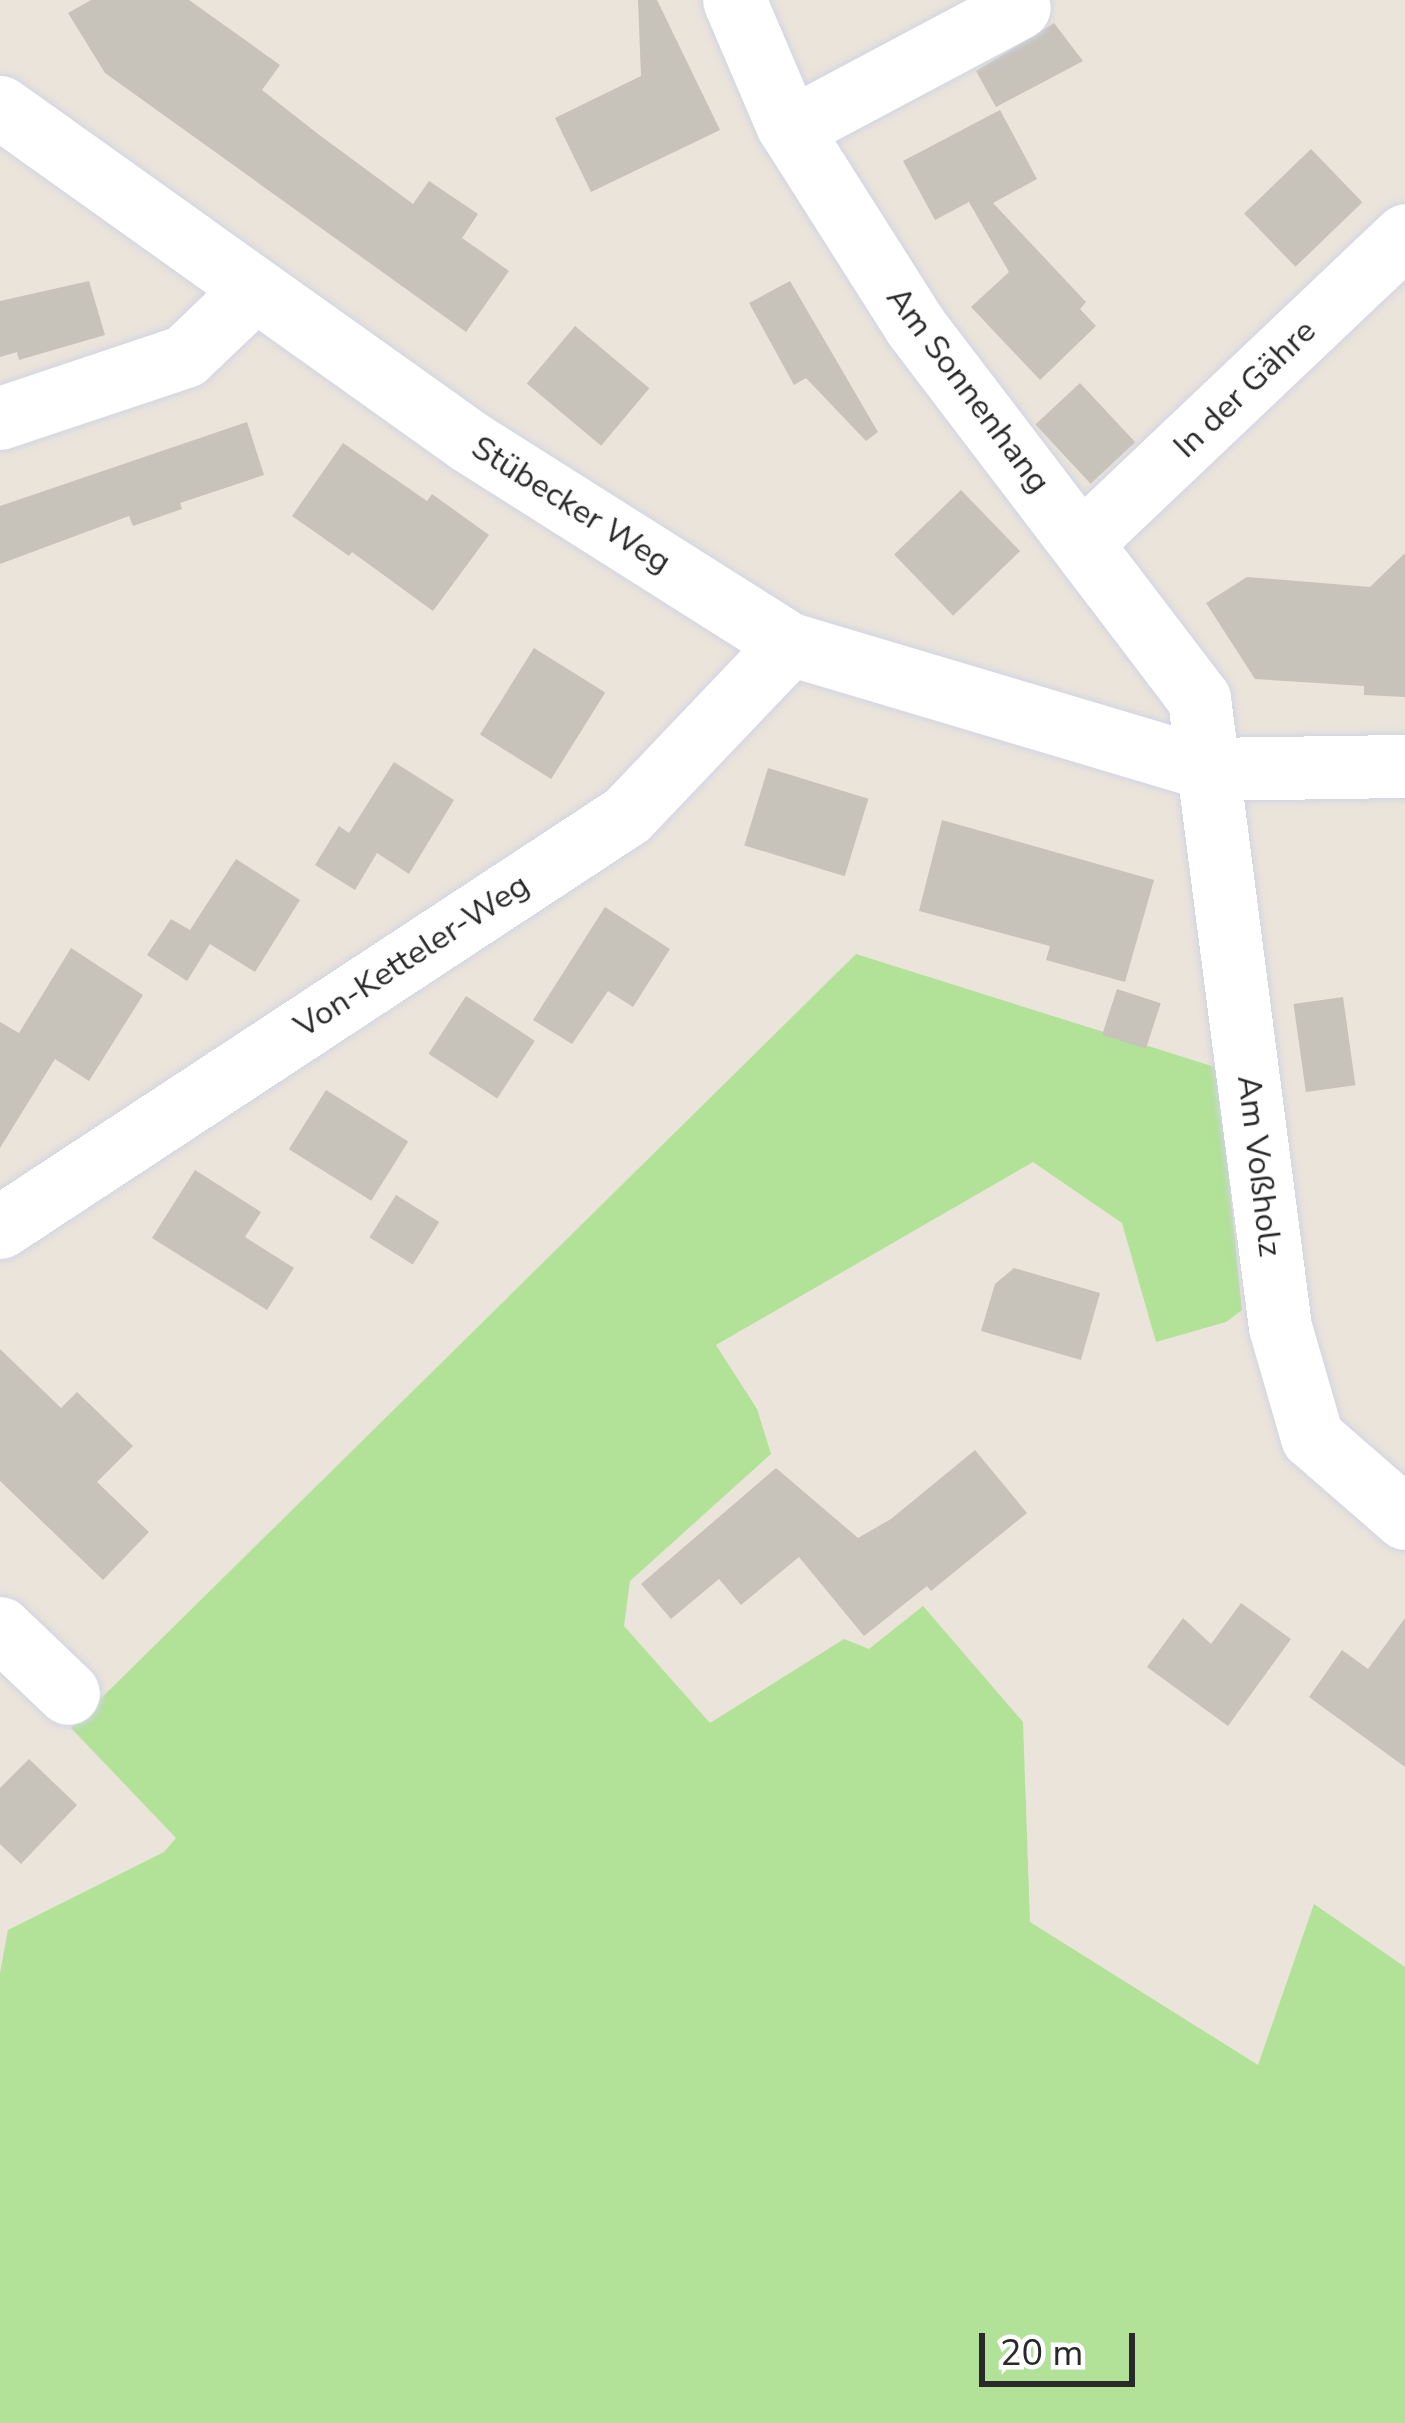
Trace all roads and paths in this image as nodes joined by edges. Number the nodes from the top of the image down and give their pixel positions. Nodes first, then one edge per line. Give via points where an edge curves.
1 (734, 0) edge
2 (1019, 7) dead end
3 (0, 107) edge
4 (790, 129) junction
5 (1405, 235) edge
6 (253, 291) junction
7 (0, 418) edge
8 (1083, 541) junction
9 (790, 644) junction
10 (1405, 766) edge
11 (1209, 770) junction
12 (0, 1227) edge
13 (1405, 1518) edge
14 (0, 1628) edge
15 (68, 1693) dead end

1 - 4 street, Am Sonnenhang
2 - 4 street
3 - 6 street, Stübecker Weg
4 - 8 street, Am Sonnenhang via 915,326
5 - 8 street, In der Gähre
6 - 7 street via 184,356
6 - 9 street, Stübecker Weg via 470,442
8 - 11 street, Am Sonnenhang via 1199,699
9 - 11 street, Stübecker Weg
9 - 12 street, Von-Ketteler-Weg via 626,815
10 - 11 street, Stübecker Weg
11 - 13 street, Am Voßholz via 1280,1327 1312,1437
14 - 15 street

